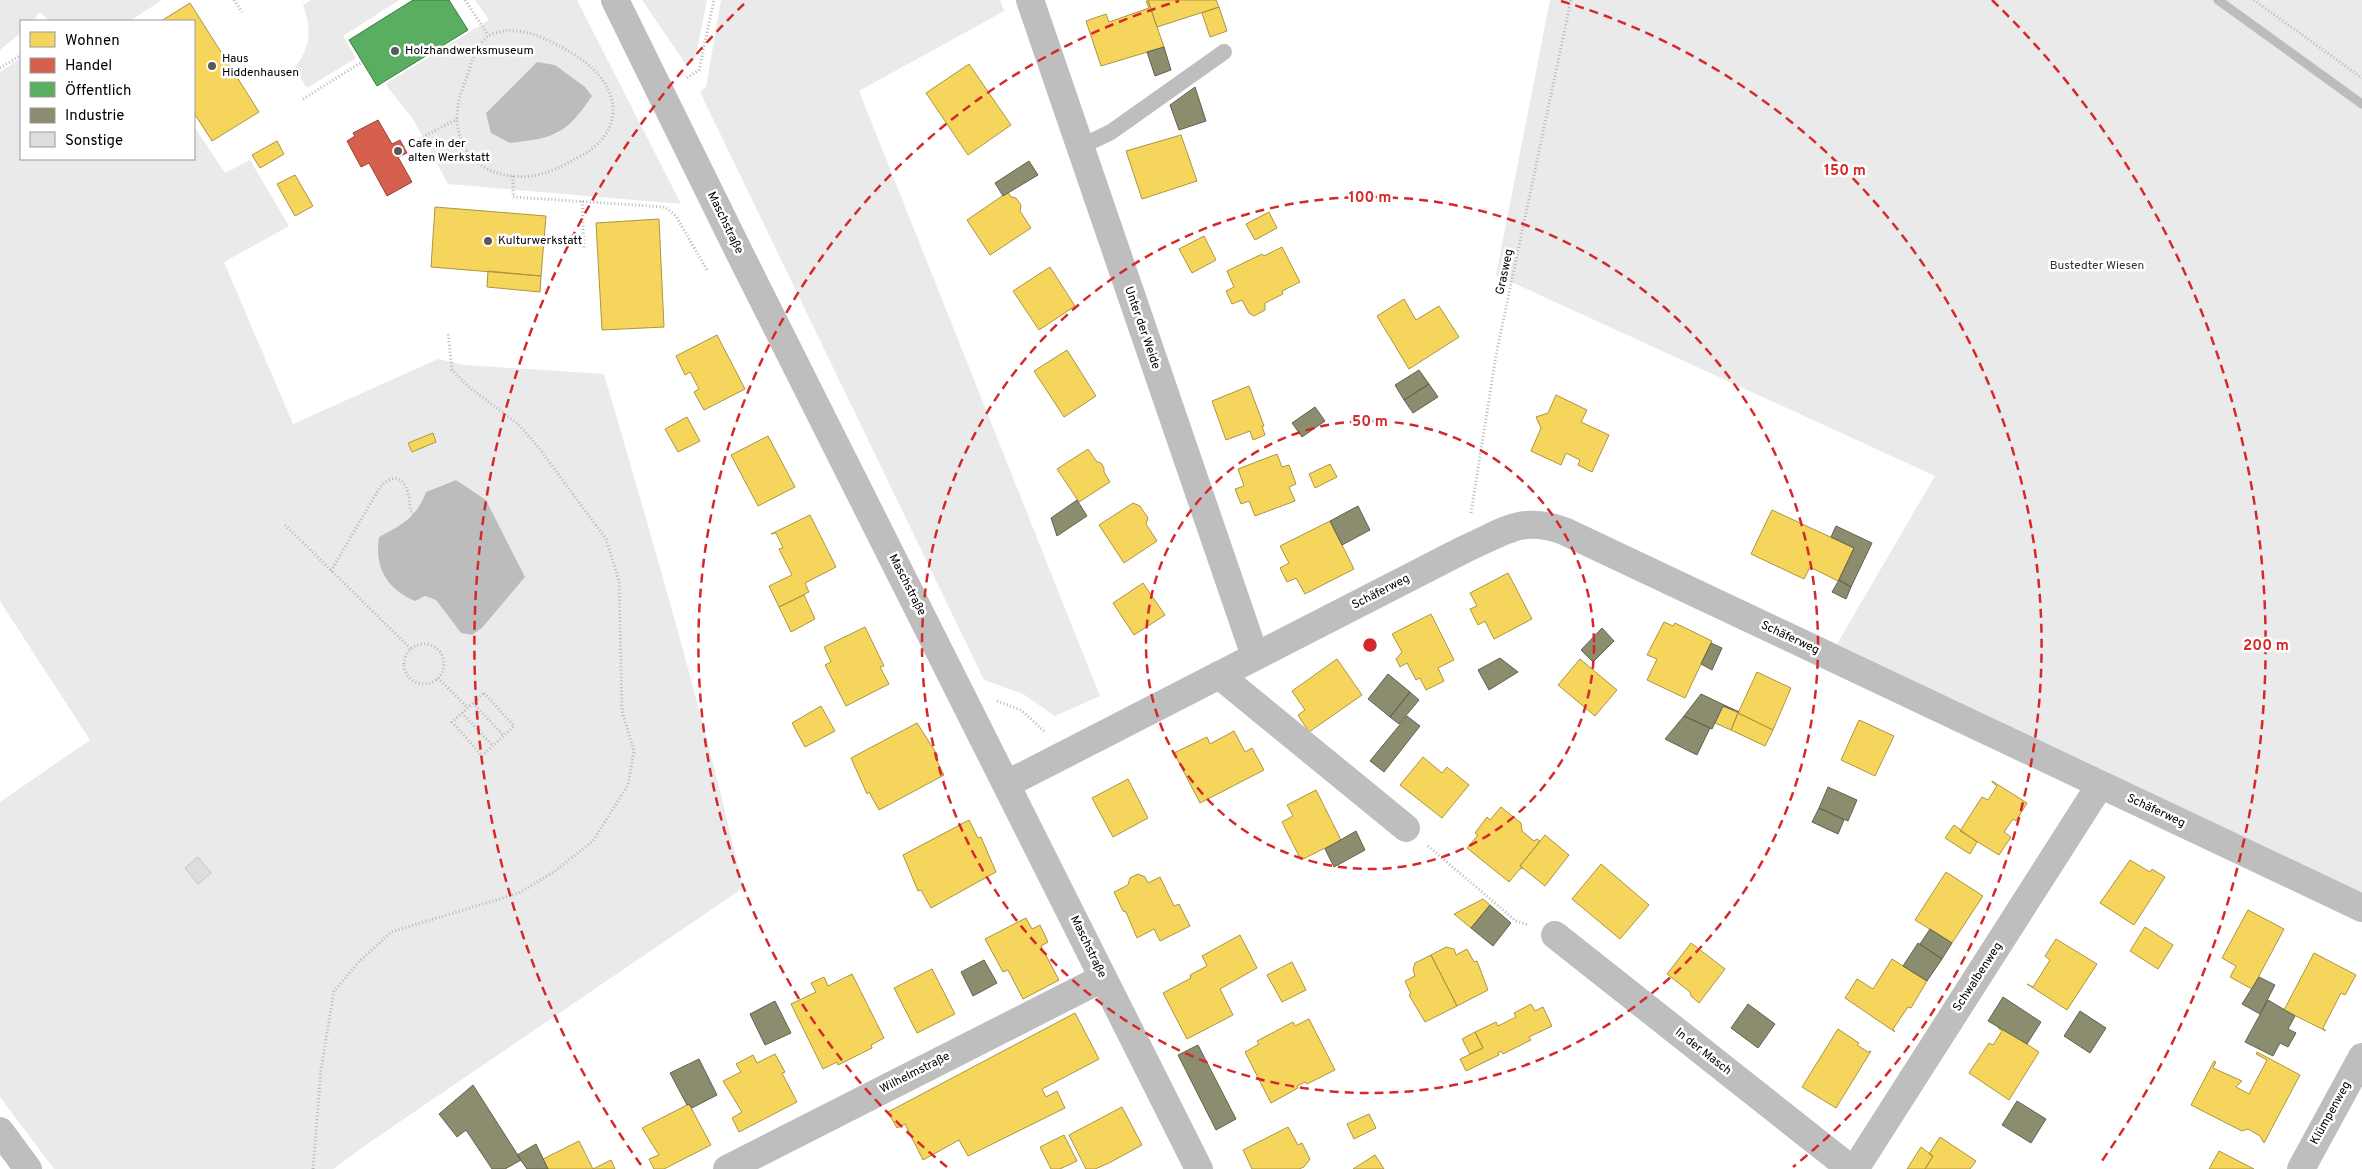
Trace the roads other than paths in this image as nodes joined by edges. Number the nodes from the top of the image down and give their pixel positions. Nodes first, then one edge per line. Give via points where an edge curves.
1 (615, 0) edge
2 (1030, 0) edge
3 (1224, 52) dead end
4 (1080, 147) junction
5 (1255, 656) junction
6 (1219, 676) junction
7 (1007, 784) junction
8 (2100, 785) junction
9 (1406, 828) road end
10 (2362, 908) edge
11 (1555, 935) dead end
12 (1104, 978) junction
13 (2362, 1057) edge
14 (0, 1131) edge
15 (28, 1169) edge
16 (727, 1169) edge
17 (1199, 1169) edge
18 (1852, 1169) edge
19 (1856, 1169) edge
20 (2301, 1169) edge

1 - 7 street, Maschstraße
2 - 4 street, Unter der Weide
3 - 4 lane via 1111,132
4 - 5 street, Unter der Weide
5 - 6 street, Schäferweg
5 - 8 street, Schäferweg via 1465,549 1523,523 1545,524 1564,530
6 - 7 street, Schäferweg
6 - 9 street
7 - 12 street, Maschstraße
8 - 10 street, Schäferweg
8 - 19 street, Schwalbenweg
11 - 18 street, In der Masch
12 - 16 street, Wilhelmstraße
12 - 17 street, Maschstraße
13 - 20 street, Klümpenweg
14 - 15 street

